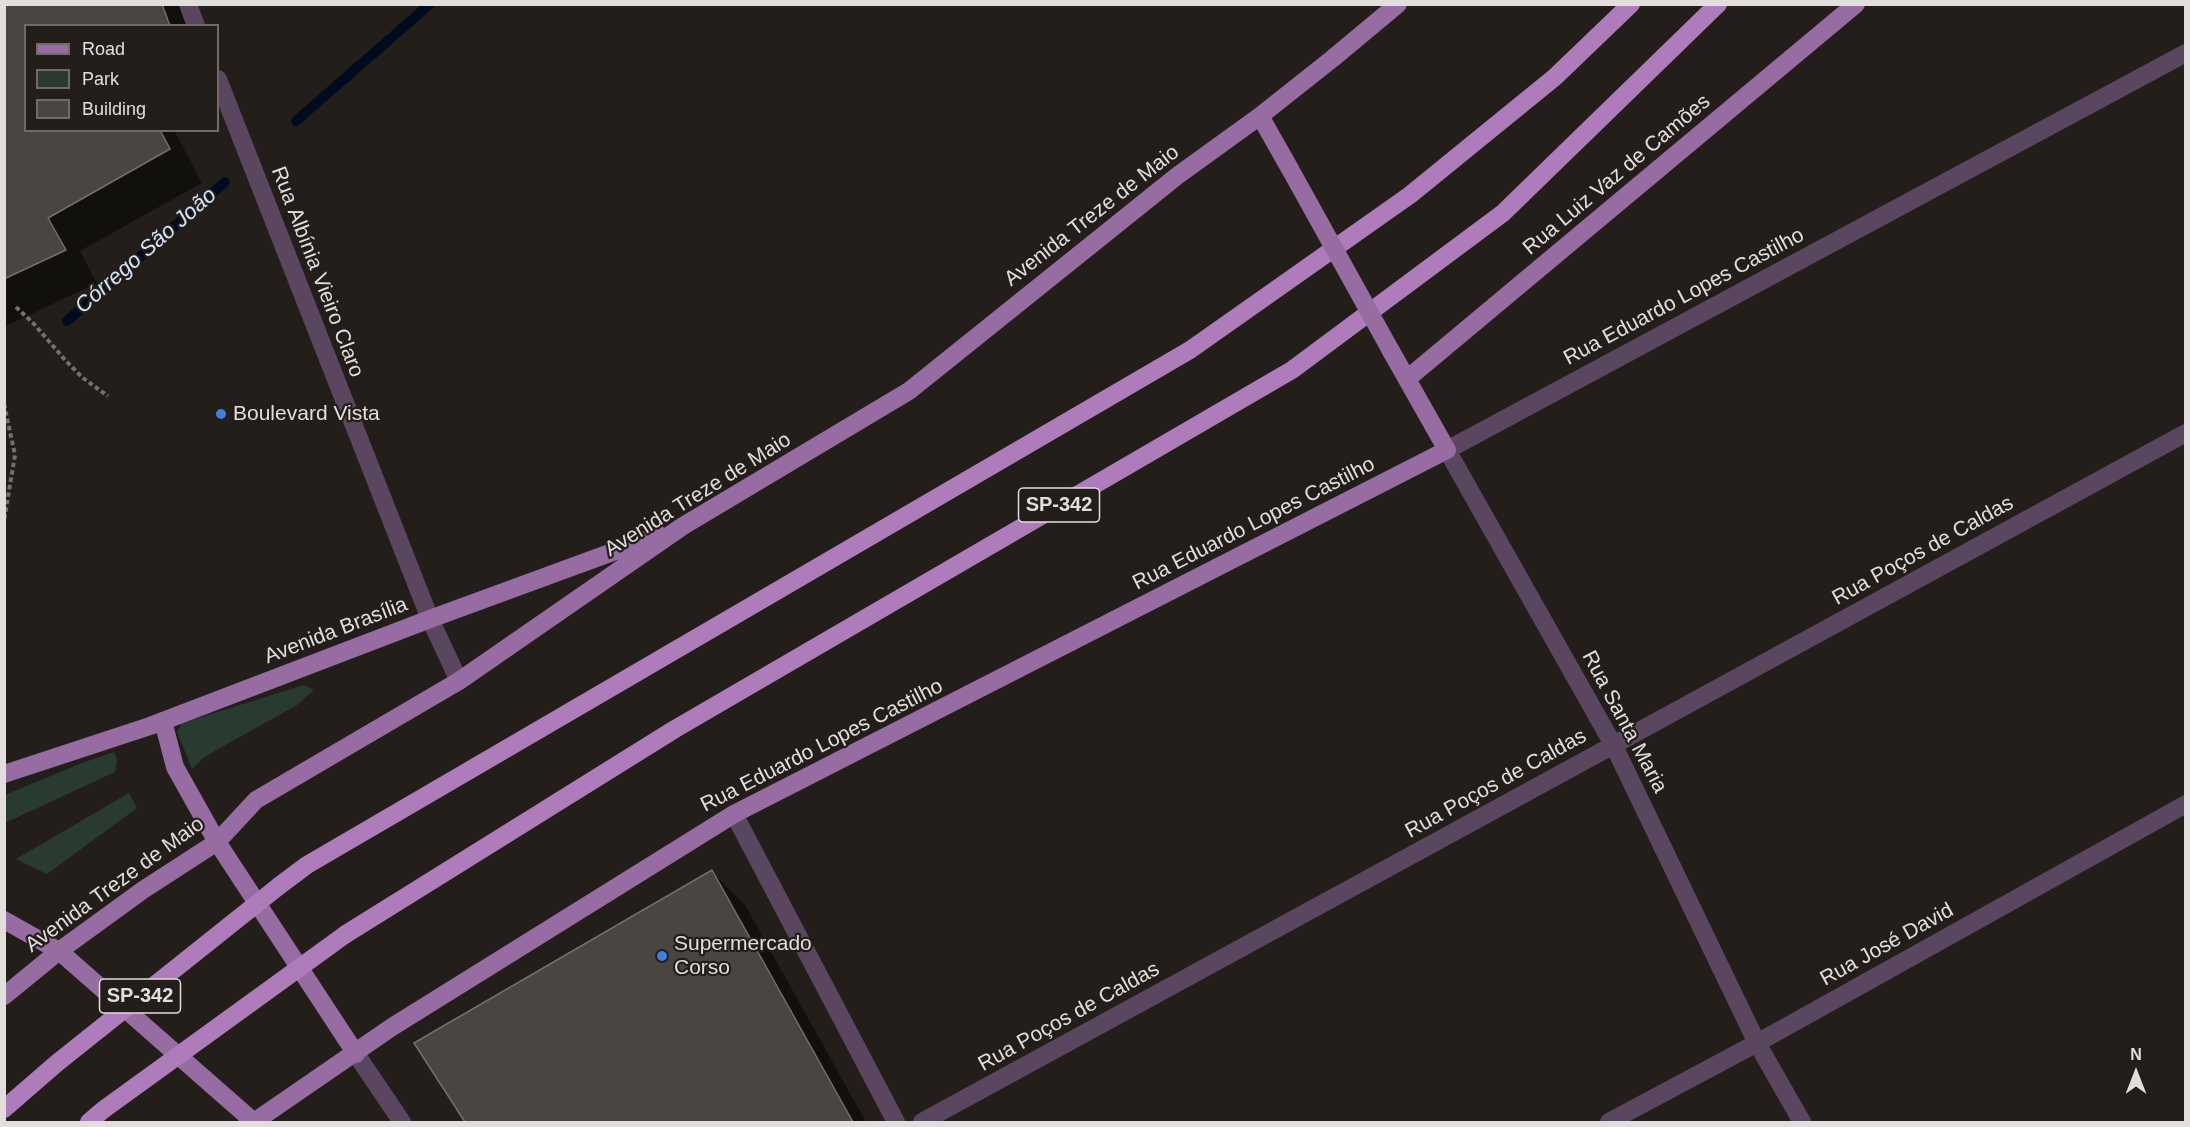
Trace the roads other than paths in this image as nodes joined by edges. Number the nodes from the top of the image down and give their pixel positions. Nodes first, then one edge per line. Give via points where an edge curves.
1 (188, 4) edge
2 (1398, 4) edge
3 (1631, 4) edge
4 (1718, 4) edge
5 (1856, 4) edge
6 (195, 24) edge
7 (2186, 53) edge
8 (219, 83) edge
9 (1260, 116) junction
10 (1407, 379) junction
11 (2186, 433) edge
12 (1447, 450) junction
13 (683, 526) junction
14 (430, 620) junction
15 (459, 681) junction
16 (163, 721) junction
17 (1614, 746) junction
18 (24, 768) junction
19 (4, 774) edge
20 (4, 788) edge
21 (2186, 804) edge
22 (734, 814) junction
23 (217, 843) junction
24 (4, 920) edge
25 (59, 951) junction
26 (4, 996) edge
27 (1757, 1042) junction
28 (356, 1054) junction
29 (4, 1109) edge
30 (89, 1122) edge
31 (254, 1122) edge
32 (402, 1122) edge
33 (896, 1122) edge
34 (922, 1122) edge
35 (1609, 1122) edge
36 (1802, 1122) edge

1 - 6 street
2 - 9 main road, Avenida Treze de Maio
3 - 29 highway, SP-342, bridge via 1555,76 1410,195 1190,350 307,865
4 - 30 highway, SP-342, bridge via 1503,213 1292,370 675,729 346,934
5 - 10 main road, Rua Luiz Vaz de Camões
7 - 12 street, Rua Eduardo Lopes Castilho
8 - 14 street, Rua Albínia Vieiro Claro
9 - 10 main road, Rua Santa Maria, bridge
9 - 13 main road, Avenida Treze de Maio via 1178,176 909,391
10 - 12 main road, Rua Santa Maria
11 - 17 street, Rua Poços de Caldas
12 - 17 street, Rua Santa Maria
12 - 22 main road, Rua Eduardo Lopes Castilho
13 - 14 main road, Avenida Brasília
13 - 15 main road, Avenida Treze de Maio
14 - 15 street, Rua Albínia Vieiro Claro
14 - 16 main road, Avenida Brasília
15 - 23 main road, Avenida Treze de Maio via 256,800
16 - 18 main road, Avenida Brasília
16 - 23 main road via 175,767
17 - 27 street, Rua Santa Maria
17 - 34 street, Rua Poços de Caldas
18 - 19 main road, Avenida Brasília
18 - 20 main road
21 - 27 street, Rua José David
22 - 28 main road, Rua Eduardo Lopes Castilho via 392,1027
22 - 33 street
23 - 25 main road, Avenida Treze de Maio
23 - 28 main road
24 - 25 main road
25 - 26 main road, Avenida Treze de Maio
25 - 31 main road
27 - 35 street, Rua José David
27 - 36 street, Rua Santa Maria
28 - 31 main road, Rua Eduardo Lopes Castilho
28 - 32 street

